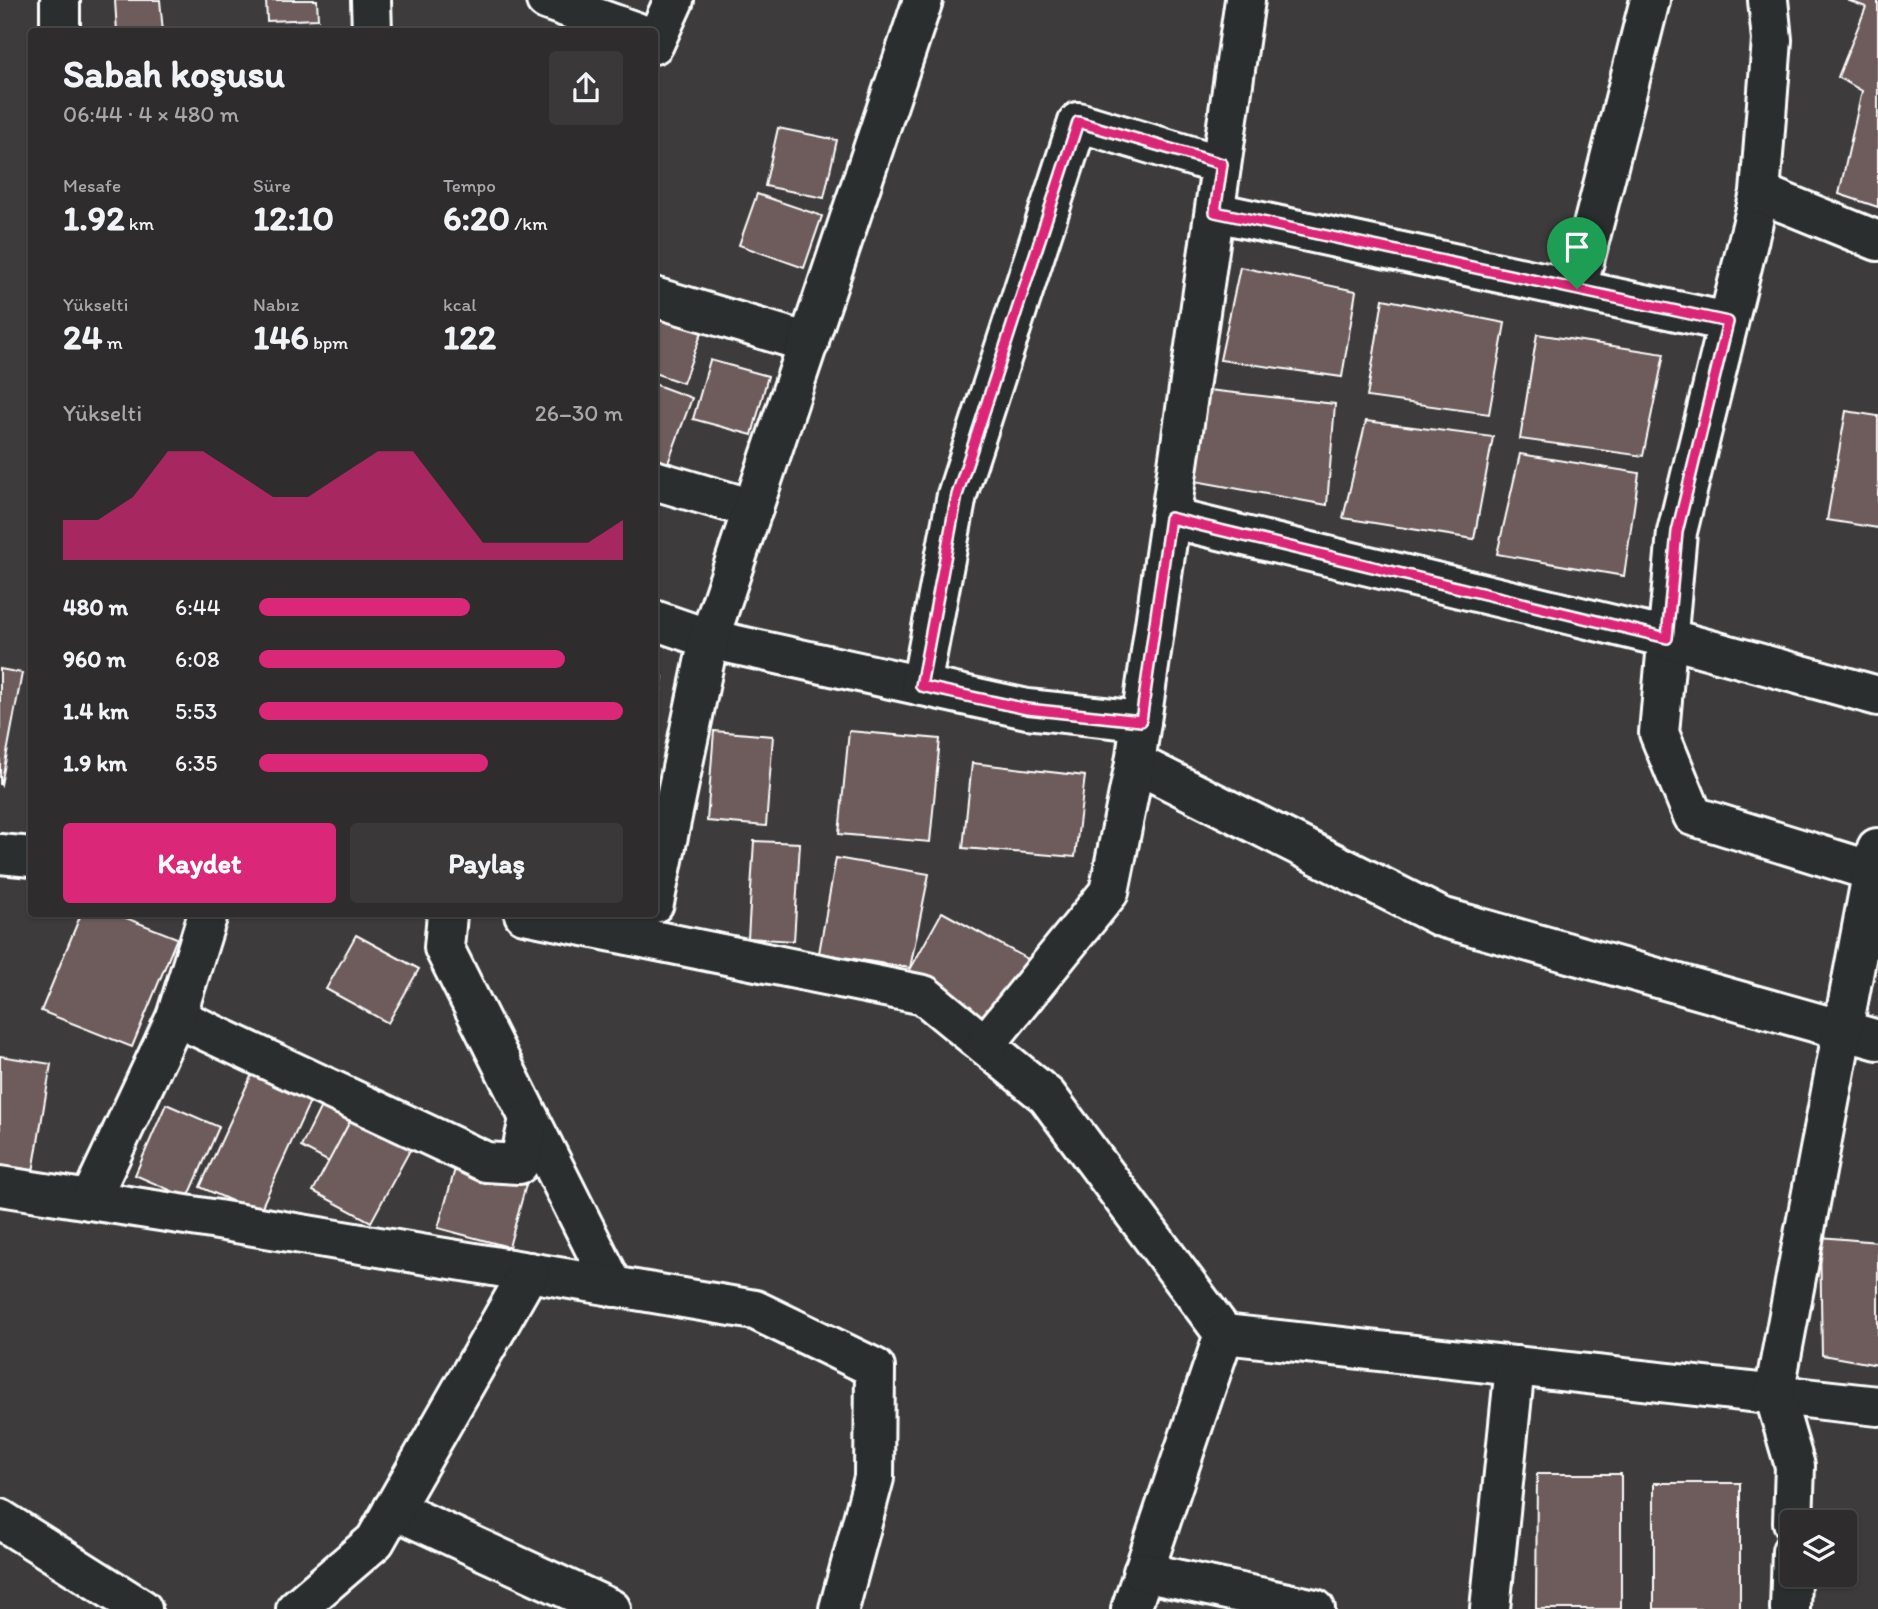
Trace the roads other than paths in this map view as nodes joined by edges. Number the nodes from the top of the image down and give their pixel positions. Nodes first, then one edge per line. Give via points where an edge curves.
1 (60, 0) edge
2 (371, 0) edge
3 (546, 0) edge
4 (674, 0) edge
5 (923, 0) edge
6 (1245, 0) edge
7 (1650, 0) edge
8 (1768, 0) edge
9 (60, 28) edge
10 (372, 28) edge
11 (623, 28) edge
12 (657, 28) edge
13 (1222, 164) junction
14 (1759, 193) junction
15 (1215, 212) junction
16 (1878, 241) edge
17 (1577, 289) junction
18 (658, 298) edge
19 (1728, 322) junction
20 (808, 343) junction
21 (658, 481) edge
22 (753, 509) junction
23 (1170, 518) junction
24 (658, 621) edge
25 (1667, 638) junction
26 (709, 639) junction
27 (921, 686) junction
28 (1878, 696) edge
29 (1141, 721) junction
30 (1135, 762) junction
31 (0, 854) edge
32 (28, 857) edge
33 (1876, 863) edge
34 (658, 885) edge
35 (207, 917) edge
36 (447, 917) edge
37 (600, 917) edge
38 (651, 919) edge
39 (176, 1017) junction
40 (1860, 1036) edge
41 (985, 1045) junction
42 (530, 1119) junction
43 (0, 1186) edge
44 (90, 1200) junction
45 (529, 1272) junction
46 (614, 1287) junction
47 (1224, 1334) junction
48 (1516, 1366) junction
49 (1773, 1394) junction
50 (1878, 1406) edge
51 (393, 1509) junction
52 (1793, 1510) edge
53 (0, 1519) edge
54 (1143, 1572) junction
55 (1791, 1587) edge
56 (142, 1609) edge
57 (296, 1609) edge
58 (611, 1609) edge
59 (839, 1609) edge
60 (1131, 1609) edge
61 (1315, 1609) edge
62 (1490, 1609) edge
63 (1790, 1609) edge

1 - 9 street
2 - 10 street
3 - 11 street
4 - 12 street
5 - 20 street
6 - 13 street
7 - 17 street
8 - 14 street via 1772,40
13 - 15 street
13 - 27 street via 1078,122 957,495
14 - 16 street
14 - 19 street
15 - 17 street
15 - 23 street
17 - 19 street
18 - 20 street
19 - 25 street via 1677,532
20 - 22 street
21 - 22 street
22 - 26 street
23 - 25 street
23 - 29 street
24 - 26 street
25 - 28 street
25 - 33 street via 1659,733 1693,816
26 - 27 street
26 - 34 street
27 - 29 street via 1027,709
29 - 30 street
30 - 40 street via 1441,917
30 - 41 street via 1109,892
31 - 32 street
33 - 40 street
35 - 39 street
36 - 42 street via 444,948
37 - 38 street
38 - 41 street via 924,995
39 - 42 street via 486,1162 519,1164
39 - 44 street
40 - 49 street
41 - 47 street via 1047,1096
42 - 46 street
43 - 44 street
44 - 45 street
45 - 46 street
45 - 51 street
46 - 59 street via 755,1310 875,1368 874,1478
47 - 48 street
47 - 54 street
48 - 49 street
48 - 62 street
49 - 50 street
49 - 52 street via 1795,1466
51 - 57 street via 375,1541
51 - 58 street
53 - 56 street
54 - 60 street
54 - 61 street
55 - 63 street

